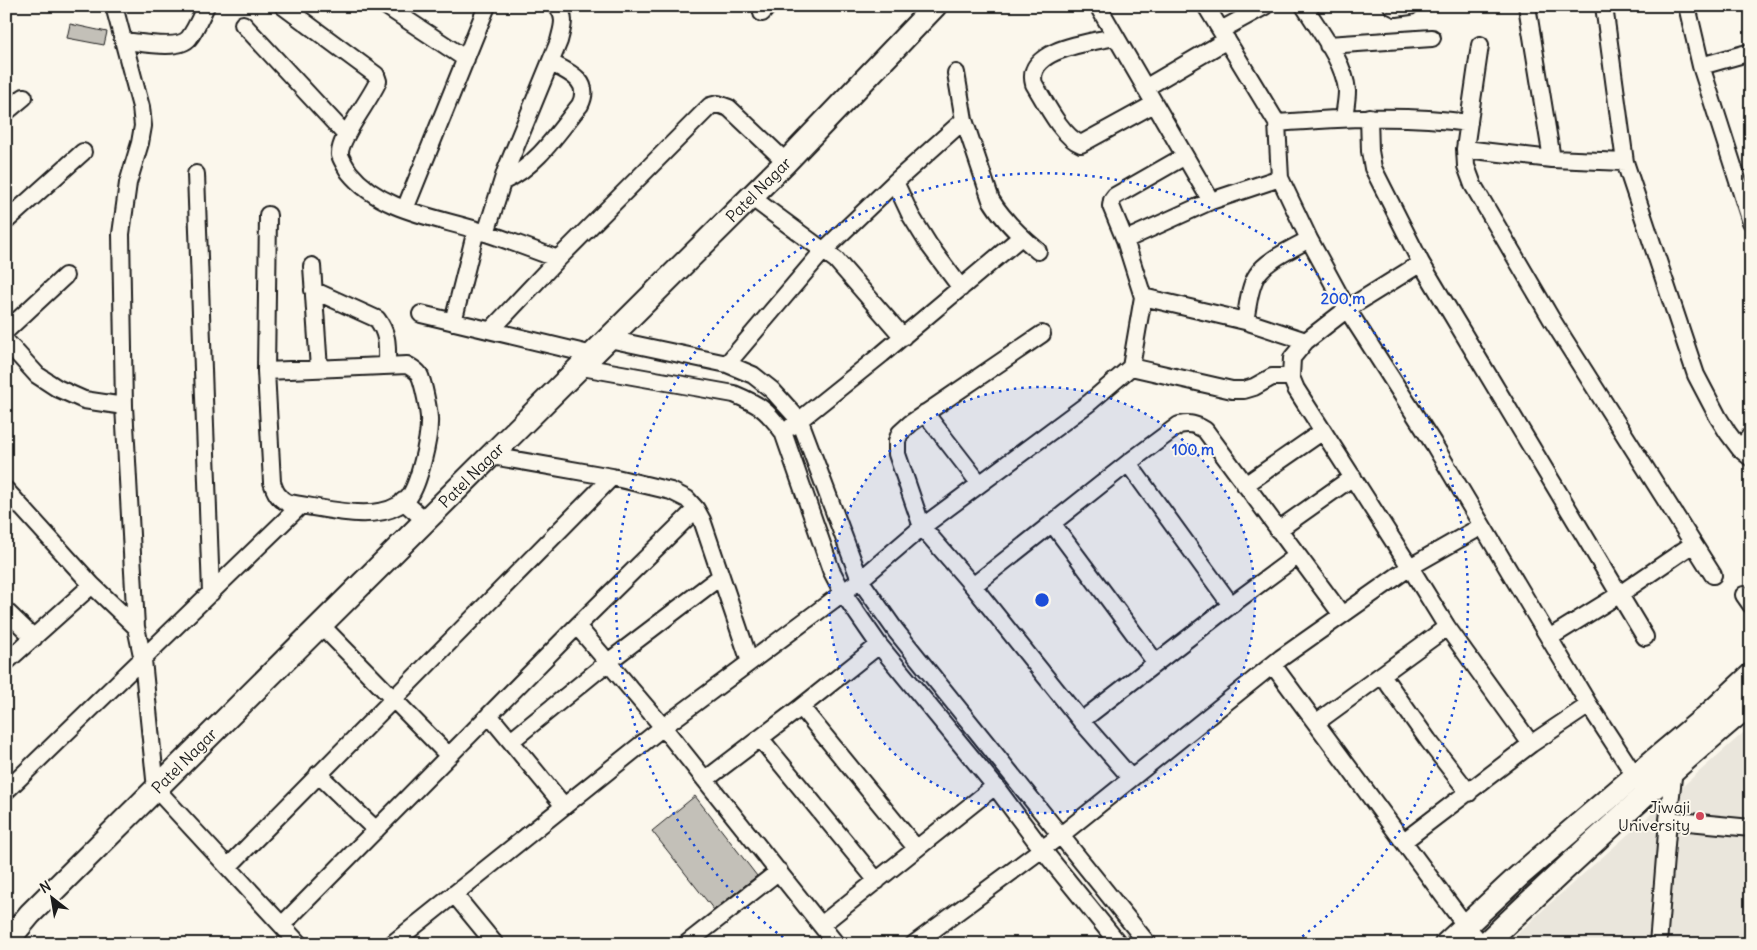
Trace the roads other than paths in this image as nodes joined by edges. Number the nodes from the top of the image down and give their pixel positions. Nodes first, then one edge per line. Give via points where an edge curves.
1 (114, 6) edge
2 (206, 6) edge
3 (283, 6) edge
4 (386, 6) edge
5 (487, 6) edge
6 (557, 6) edge
7 (935, 6) edge
8 (1098, 6) edge
9 (1206, 6) edge
10 (1265, 6) edge
11 (1304, 6) edge
12 (1392, 6) edge
13 (1410, 6) edge
14 (1527, 6) edge
15 (1604, 6) edge
16 (1687, 6) edge
17 (243, 24) dead end
18 (1224, 35) junction
19 (1115, 37) junction
20 (1432, 38) dead end
21 (124, 41) junction
22 (1328, 45) junction
23 (1480, 45) dead end
24 (1751, 52) edge
25 (466, 59) junction
26 (551, 63) junction
27 (1701, 66) junction
28 (956, 73) dead end
29 (1145, 88) junction
30 (24, 97) dead end
31 (1154, 104) junction
32 (6, 112) edge
33 (1369, 117) junction
34 (1344, 118) junction
35 (964, 120) junction
36 (1277, 123) junction
37 (1469, 123) junction
38 (346, 135) junction
39 (1465, 149) junction
40 (84, 152) dead end
41 (1185, 156) junction
42 (1552, 158) junction
43 (786, 162) junction
44 (1625, 162) junction
45 (196, 174) dead end
46 (1280, 178) junction
47 (504, 181) junction
48 (895, 182) junction
49 (751, 198) junction
50 (1211, 201) junction
51 (405, 209) junction
52 (268, 215) dead end
53 (6, 221) edge
54 (1751, 222) edge
55 (481, 231) junction
56 (1021, 237) junction
57 (1309, 239) junction
58 (1125, 240) junction
59 (822, 251) junction
60 (1038, 251) dead end
61 (558, 259) junction
62 (1420, 263) junction
63 (312, 266) dead end
64 (65, 276) dead end
65 (961, 288) junction
66 (313, 290) junction
67 (1143, 297) junction
68 (1347, 309) junction
69 (422, 314) dead end
70 (1245, 321) junction
71 (453, 322) junction
72 (6, 330) edge
73 (491, 330) junction
74 (1042, 334) dead end
75 (903, 337) junction
76 (609, 339) junction
77 (6, 340) edge
78 (1306, 341) junction
79 (588, 361) junction
80 (727, 364) junction
81 (387, 366) junction
82 (1131, 367) junction
83 (319, 369) junction
84 (266, 371) junction
85 (1291, 377) junction
86 (124, 406) junction
87 (925, 413) junction
88 (800, 421) junction
89 (1323, 431) junction
90 (783, 432) junction
91 (1751, 435) edge
92 (1745, 453) edge
93 (492, 456) junction
94 (1128, 463) junction
95 (612, 476) junction
96 (1353, 477) junction
97 (980, 484) junction
98 (1245, 485) junction
99 (6, 490) edge
100 (403, 501) junction
101 (301, 505) junction
102 (696, 509) junction
103 (426, 521) junction
104 (1052, 524) junction
105 (1482, 526) junction
106 (922, 527) junction
107 (1278, 530) junction
108 (1694, 544) junction
109 (1298, 556) junction
110 (1410, 566) junction
111 (1713, 575) dead end
112 (721, 576) junction
113 (860, 580) junction
114 (92, 585) junction
115 (973, 586) junction
116 (211, 593) junction
117 (843, 593) junction
118 (1620, 594) junction
119 (1231, 605) junction
120 (6, 611) edge
121 (1342, 615) junction
122 (321, 625) junction
123 (577, 626) junction
124 (136, 627) junction
125 (1446, 627) junction
126 (34, 638) junction
127 (1549, 638) junction
128 (1645, 638) dead end
129 (880, 644) junction
130 (143, 660) junction
131 (6, 662) edge
132 (608, 662) junction
133 (750, 662) junction
134 (1156, 663) junction
135 (1273, 665) junction
136 (1751, 674) edge
137 (1382, 675) junction
138 (393, 699) junction
139 (1751, 703) edge
140 (1589, 705) junction
141 (801, 706) junction
142 (489, 715) junction
143 (1081, 721) junction
144 (1316, 722) junction
145 (663, 727) junction
146 (760, 738) junction
147 (510, 741) junction
148 (1531, 744) junction
149 (448, 756) junction
150 (1674, 769) junction
151 (318, 774) junction
152 (1131, 778) junction
153 (705, 780) junction
154 (1641, 785) junction
155 (994, 786) junction
156 (156, 789) junction
157 (6, 791) edge
158 (1469, 793) junction
159 (564, 806) junction
160 (1668, 820) junction
161 (1751, 828) edge
162 (376, 830) junction
163 (1061, 835) junction
164 (1404, 841) junction
165 (916, 848) junction
166 (1042, 849) junction
167 (228, 867) junction
168 (779, 871) junction
169 (877, 881) junction
170 (454, 894) junction
171 (282, 925) junction
172 (1465, 925) junction
173 (821, 926) junction
174 (6, 943) edge
175 (299, 944) edge
176 (392, 944) edge
177 (495, 944) edge
178 (686, 944) edge
179 (836, 944) edge
180 (914, 944) edge
181 (1119, 944) edge
182 (1148, 944) edge
183 (1446, 944) edge
184 (1484, 944) edge
185 (1658, 944) edge

1 - 21 street
2 - 21 street via 189,38 182,44 172,46
3 - 38 street via 376,75 378,81
4 - 25 street
5 - 25 street
6 - 26 street via 563,15 563,23
7 - 43 street, Patel Nagar
8 - 19 street
9 - 18 street
10 - 18 street
11 - 22 street
12 - 13 street
14 - 42 street
15 - 44 street
16 - 27 street
17 - 38 street
18 - 29 street
18 - 36 street
19 - 29 street
19 - 31 street via 1068,46 1046,57 1035,67 1034,84 1064,131 1081,144
20 - 22 street
21 - 86 street via 143,126 128,183 121,234
22 - 34 street via 1347,91
23 - 37 street
24 - 27 street
25 - 51 street
26 - 47 street
26 - 47 street via 568,71 581,83 584,98 541,153 516,176
27 - 54 street
28 - 35 street
29 - 31 street
30 - 32 street
31 - 41 street
33 - 34 street
33 - 37 street
33 - 62 street via 1373,168
34 - 36 street
35 - 48 street
35 - 56 street via 991,200
36 - 46 street
37 - 39 street
38 - 51 street via 340,154 357,182 379,198
39 - 42 street
39 - 108 street via 1466,166 1473,184 1552,320
40 - 53 street
41 - 50 street
41 - 58 street via 1112,200 1111,206
42 - 44 street
43 - 49 street, Patel Nagar
43 - 61 street via 729,108 718,104 710,106
44 - 92 street via 1696,374 1718,417
45 - 116 street
46 - 50 street
46 - 57 street
47 - 55 street
48 - 59 street
48 - 65 street via 929,245
49 - 59 street
49 - 76 street, Patel Nagar
50 - 58 street
51 - 55 street
52 - 84 street
55 - 61 street
55 - 71 street
56 - 60 street
56 - 65 street
57 - 68 street
57 - 70 street via 1276,258 1256,275
58 - 67 street
59 - 75 street via 836,260
59 - 80 street
61 - 73 street
62 - 68 street
62 - 118 street
63 - 66 street
64 - 72 street
65 - 75 street
66 - 81 street via 377,319 386,337
66 - 83 street
67 - 70 street
67 - 82 street
68 - 78 street
68 - 105 street
69 - 71 street
70 - 78 street
71 - 73 street
73 - 79 street
74 - 87 street
75 - 88 street
76 - 79 street, Patel Nagar
76 - 80 street
77 - 86 street via 37,375 57,388 84,400
78 - 85 street via 1292,358
79 - 90 street via 734,394 754,402 769,413
79 - 93 street, Patel Nagar
80 - 88 street via 753,375 772,390
81 - 83 street
81 - 100 street via 407,365 420,376 430,421 416,482
82 - 85 street via 1232,390 1254,387 1272,377
82 - 97 street via 1089,403
83 - 84 street
84 - 101 street via 272,482 280,499
85 - 89 street
86 - 124 street
87 - 97 street
87 - 106 street via 900,433 897,441 897,454
88 - 90 street
88 - 113 street
89 - 96 street
89 - 98 street
90 - 117 street via 831,570
91 - 92 street
93 - 95 street
93 - 103 street, Patel Nagar
94 - 98 street via 1179,425 1196,424 1205,430
94 - 104 street
94 - 119 street
95 - 102 street via 671,491
95 - 138 street
96 - 107 street
96 - 110 street
97 - 106 street
98 - 107 street
99 - 114 street
100 - 101 street via 385,512 366,515
100 - 103 street
101 - 116 street
102 - 112 street
102 - 123 street
103 - 122 street, Patel Nagar
104 - 115 street
104 - 134 street
105 - 110 street
105 - 127 street
106 - 113 street
106 - 115 street
107 - 109 street
108 - 111 street
108 - 118 street
109 - 119 street
109 - 121 street
110 - 121 street
110 - 125 street
112 - 132 street
112 - 133 street
113 - 117 street
113 - 163 street via 908,646
114 - 124 street
114 - 126 street
115 - 143 street
116 - 130 street
117 - 129 street
117 - 133 street
118 - 127 street
118 - 128 street
119 - 134 street
120 - 126 street
121 - 135 street
122 - 138 street
122 - 156 street, Patel Nagar
123 - 132 street
123 - 142 street
124 - 130 street
125 - 137 street
125 - 148 street
126 - 131 street
127 - 140 street
129 - 141 street
129 - 155 street
130 - 156 street
130 - 157 street
132 - 145 street
132 - 147 street
133 - 145 street
134 - 143 street
135 - 144 street
135 - 152 street
136 - 154 street
137 - 144 street
137 - 158 street
138 - 149 street
138 - 151 street
139 - 150 street
140 - 148 street
140 - 154 street
141 - 146 street
141 - 165 street
142 - 147 street
142 - 149 street
143 - 152 street
144 - 164 street
145 - 153 street
145 - 159 street
146 - 153 street
146 - 169 street
147 - 159 street
148 - 158 street
149 - 162 street
150 - 154 street
150 - 160 street
151 - 162 street
151 - 167 street
152 - 163 street
153 - 168 street
154 - 172 street
154 - 184 street
155 - 165 street
155 - 166 street
156 - 167 street
156 - 174 street, Patel Nagar via 30,914
158 - 164 street
159 - 170 street
160 - 161 street
160 - 185 street
162 - 171 street
163 - 166 street
163 - 182 street
164 - 172 street
165 - 169 street
166 - 180 street
166 - 181 street
167 - 171 street
168 - 173 street
168 - 178 street
169 - 173 street
170 - 176 street
170 - 177 street
171 - 175 street
172 - 183 street
172 - 184 street
173 - 179 street

